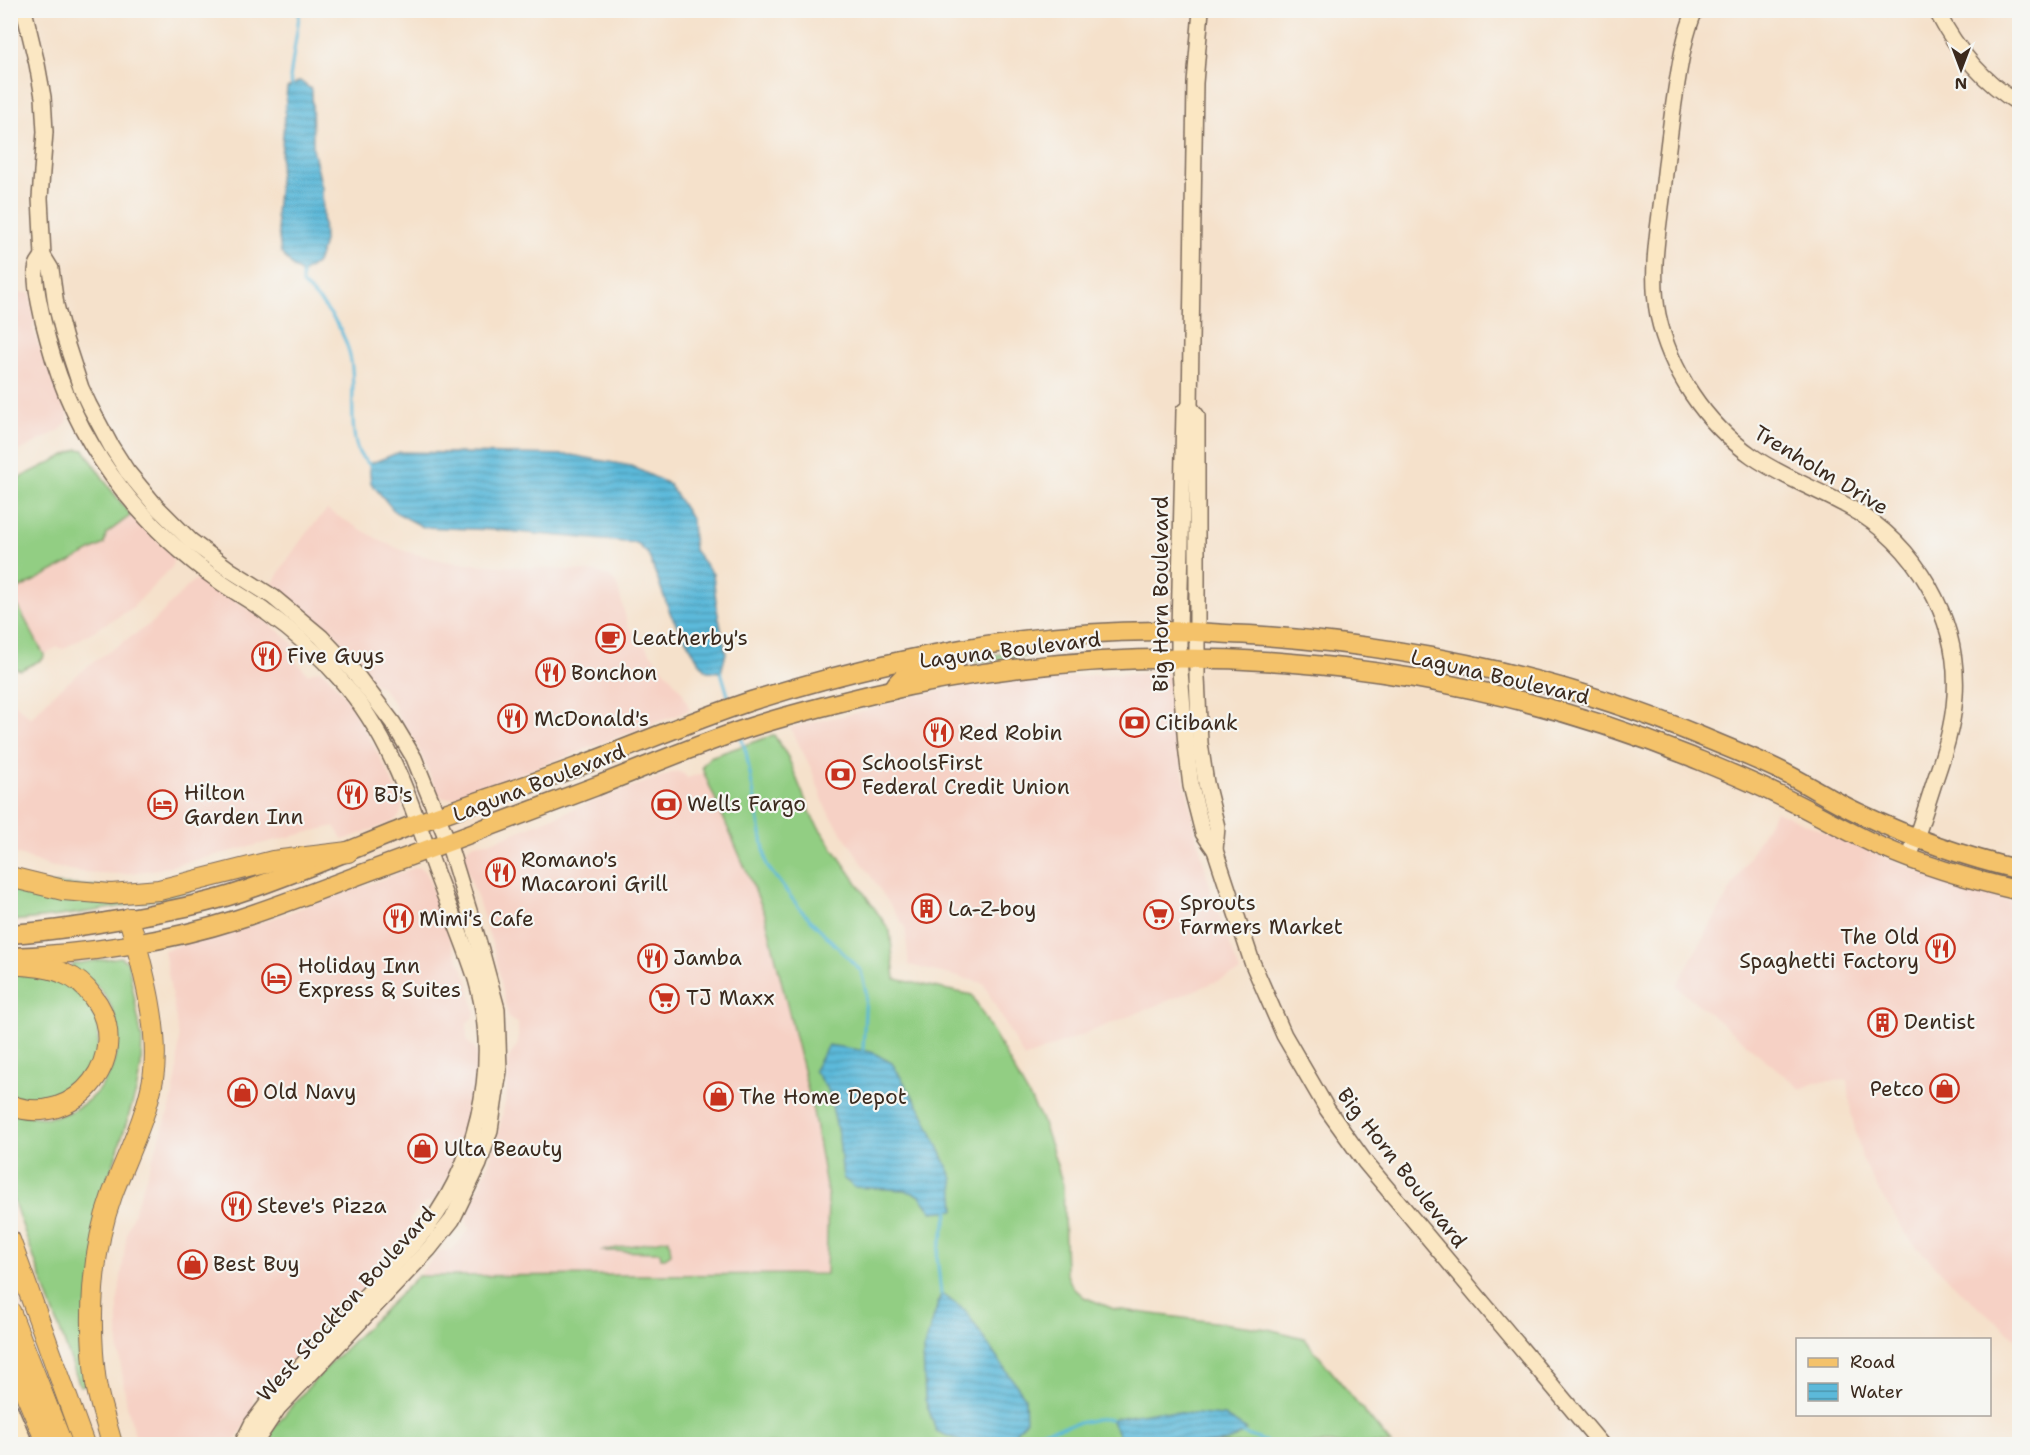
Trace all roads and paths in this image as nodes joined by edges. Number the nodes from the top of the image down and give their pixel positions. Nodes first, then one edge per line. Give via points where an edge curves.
1 (24, 10) edge
2 (1202, 10) edge
3 (1695, 10) edge
4 (1936, 10) edge
5 (2019, 104) edge
6 (43, 256) junction
7 (1190, 407) junction
8 (1182, 446) junction
9 (1197, 504) junction
10 (268, 613) junction
11 (1179, 631) junction
12 (1198, 632) junction
13 (325, 640) junction
14 (968, 648) junction
15 (1188, 659) junction
16 (348, 676) junction
17 (893, 690) junction
18 (437, 816) junction
19 (419, 823) junction
20 (1917, 837) junction
21 (448, 842) junction
22 (428, 850) junction
23 (348, 852) junction
24 (1909, 858) junction
25 (2019, 870) edge
26 (10, 877) edge
27 (2019, 891) edge
28 (129, 918) junction
29 (10, 934) edge
30 (136, 943) junction
31 (10, 957) edge
32 (10, 964) edge
33 (10, 1105) edge
34 (10, 1240) edge
35 (10, 1311) edge
36 (10, 1357) edge
37 (10, 1409) edge
38 (25, 1444) edge
39 (47, 1444) edge
40 (62, 1444) edge
41 (84, 1444) edge
42 (112, 1444) edge
43 (242, 1444) edge
44 (254, 1444) edge
45 (1601, 1444) edge

1 - 6 street via 37,64 45,132 40,198
2 - 7 street, Big Horn Boulevard via 1195,83
3 - 20 street, Trenholm Drive via 1683,50 1671,119 1657,242 1655,289 1664,337 1683,380 1717,426 1753,456 1848,506 1875,525 1916,565 1932,591 1950,640 1955,694 1946,748
4 - 5 street via 1970,63
6 - 10 street via 36,268 53,359 82,430 107,470 137,509 179,551
6 - 13 street via 51,269 59,319 81,388 127,471 192,541 300,617
7 - 8 street, Big Horn Boulevard via 1184,411
7 - 9 street, Big Horn Boulevard via 1197,416
8 - 9 street via 1189,452 1191,493
8 - 11 street, Big Horn Boulevard
9 - 12 street, Big Horn Boulevard
10 - 13 street via 282,613 309,636
10 - 16 street via 310,648 322,648
11 - 12 main road, Laguna Boulevard
11 - 14 main road, Laguna Boulevard via 1064,636
11 - 15 street, Big Horn Boulevard
12 - 15 street, Big Horn Boulevard
12 - 20 main road, Laguna Boulevard via 1373,647 1466,663 1558,686 1692,733 1778,770 1861,815
13 - 16 street
14 - 17 main road via 954,663 910,672
14 - 18 main road, Laguna Boulevard via 873,667 753,701
15 - 17 main road, Laguna Boulevard via 1060,663
15 - 24 main road, Laguna Boulevard via 1274,661 1371,671 1555,710 1700,761
15 - 45 street, Big Horn Boulevard via 1186,745 1203,833 1215,850 1238,924 1288,1042 1327,1109 1365,1162
16 - 18 street, West Stockton Boulevard via 379,703 393,723 414,759
16 - 19 street, West Stockton Boulevard via 360,705 388,751
17 - 21 main road, Laguna Boulevard via 754,726
18 - 19 main road, Laguna Boulevard
18 - 21 street, West Stockton Boulevard
19 - 22 street, West Stockton Boulevard
19 - 23 main road, Laguna Boulevard
20 - 24 street, Trenholm Drive
20 - 25 main road, Laguna Boulevard
21 - 22 main road, Laguna Boulevard
21 - 44 street, West Stockton Boulevard via 497,1009 499,1071 485,1148 446,1230 278,1408
22 - 30 main road, Laguna Boulevard via 240,919
22 - 43 street, West Stockton Boulevard via 476,980 483,1020 484,1071 472,1143 433,1221 270,1400
23 - 26 highway via 273,861 159,890 111,894 63,890
23 - 28 main road, Laguna Boulevard via 239,893
24 - 27 main road, Laguna Boulevard
28 - 29 main road, Laguna Boulevard
28 - 30 highway
30 - 31 main road, Laguna Boulevard
30 - 42 highway via 154,1038 153,1079 104,1222 93,1302 96,1385
32 - 33 highway via 65,973 85,987 100,1006 107,1029 107,1053 98,1076 82,1094 61,1106 37,1110
34 - 41 highway
35 - 40 highway
36 - 39 highway
37 - 38 street

